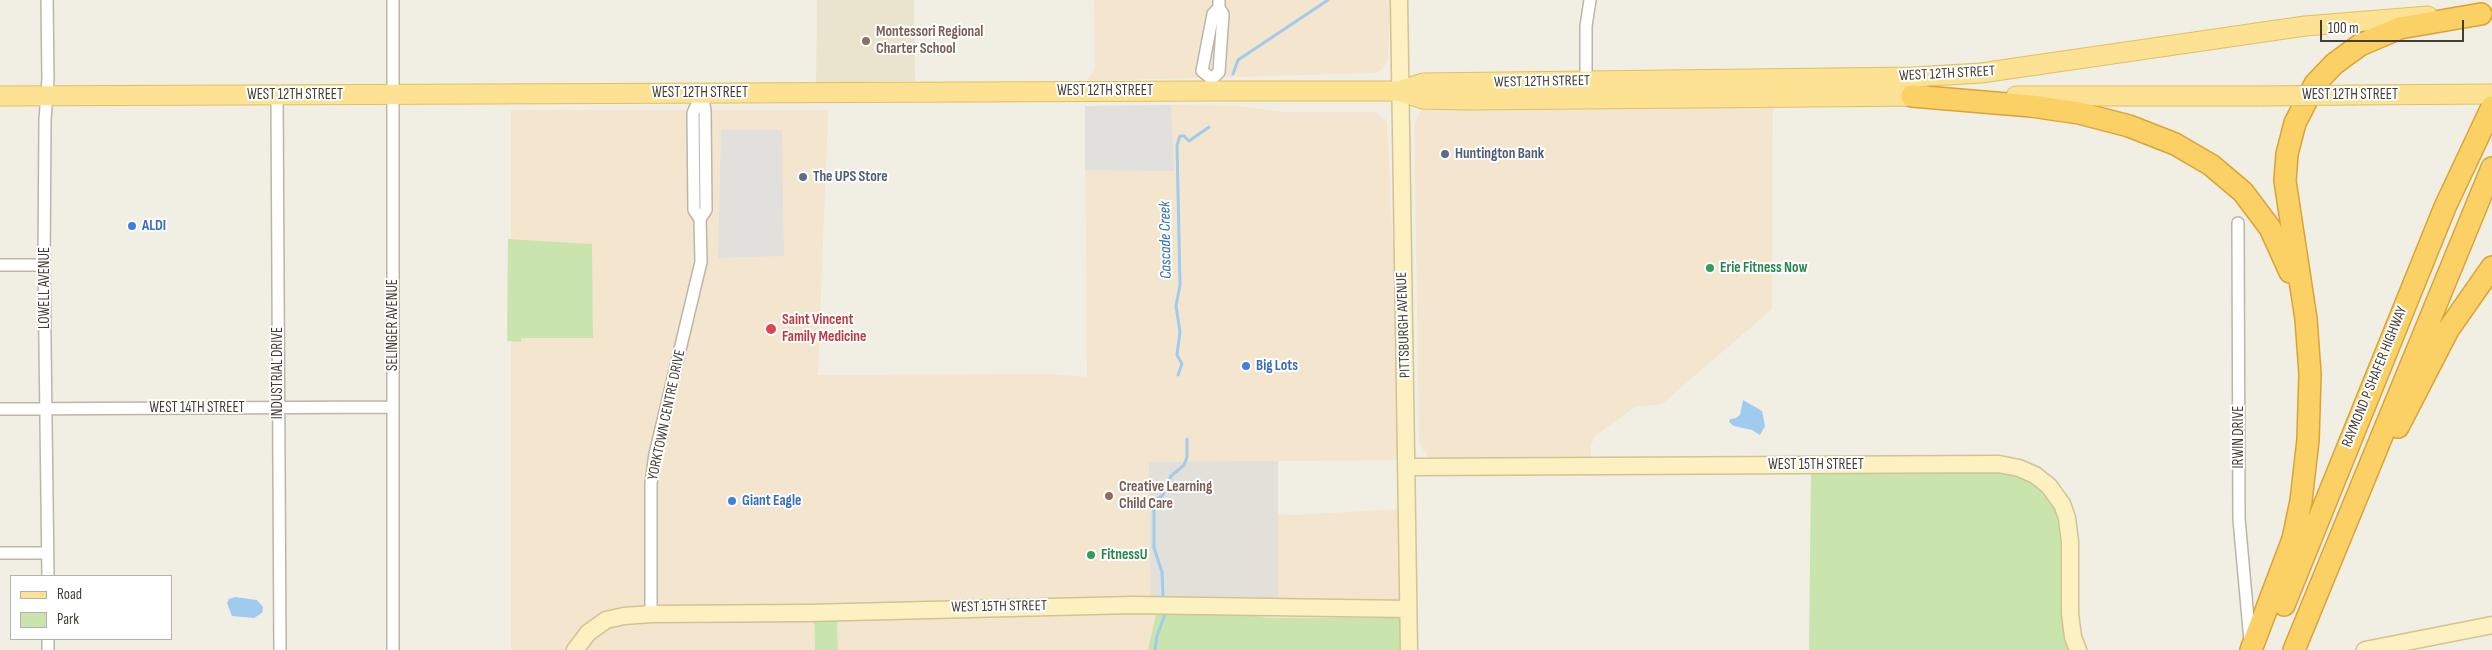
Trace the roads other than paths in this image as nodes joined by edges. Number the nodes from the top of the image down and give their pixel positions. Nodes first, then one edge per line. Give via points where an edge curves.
1 (47, 0) edge
2 (393, 0) edge
3 (1399, 0) edge
4 (1590, 0) edge
5 (1219, 4) edge
6 (2486, 14) edge
7 (1586, 82) junction
8 (1211, 85) junction
9 (1400, 91) junction
10 (702, 93) junction
11 (2492, 94) edge
12 (277, 95) junction
13 (392, 95) junction
14 (0, 96) edge
15 (47, 96) junction
16 (1912, 96) junction
17 (2492, 107) edge
18 (2492, 168) edge
19 (2238, 223) dead end
20 (0, 265) edge
21 (44, 265) junction
22 (2492, 267) edge
23 (2308, 350) junction
24 (393, 407) junction
25 (46, 408) junction
26 (279, 408) junction
27 (0, 409) edge
28 (1407, 467) junction
29 (0, 553) edge
30 (48, 553) junction
31 (2290, 572) junction
32 (48, 575) edge
33 (2321, 584) junction
34 (1408, 609) junction
35 (651, 614) junction
36 (2492, 625) edge
37 (280, 650) edge
38 (393, 650) edge
39 (575, 650) edge
40 (1409, 650) edge
41 (2078, 650) edge
42 (2251, 650) edge
43 (2265, 650) edge
44 (2294, 650) edge
45 (2365, 650) edge

1 - 15 street, LOWELL AVENUE
2 - 13 street, SELINGER AVENUE
3 - 9 street, PITTSBURGH AVENUE
4 - 7 street via 1586,26
5 - 8 street via 1223,14 1219,72
5 - 8 street via 1202,71
6 - 7 main road, WEST 12TH STREET via 2410,16 2305,26 1981,73
6 - 23 highway via 2414,24 2374,38 2334,64 2307,96 2290,138 2285,182
7 - 9 main road, WEST 12TH STREET via 1423,83
8 - 9 main road, WEST 12TH STREET
8 - 10 main road, WEST 12TH STREET
9 - 16 main road, WEST 12TH STREET via 1423,99 1466,100
9 - 28 street, PITTSBURGH AVENUE
10 - 13 main road, WEST 12TH STREET
10 - 35 street, YORKTOWN CENTRE DRIVE via 693,113 694,210 700,219 700,271 655,454 651,483
11 - 16 main road, WEST 12TH STREET, bridge
12 - 13 main road, WEST 12TH STREET
12 - 15 main road, WEST 12TH STREET
12 - 26 street, INDUSTRIAL DRIVE
13 - 24 street, SELINGER AVENUE
14 - 15 main road, WEST 12TH STREET
15 - 21 street, LOWELL AVENUE
16 - 23 highway via 2079,113 2144,132 2200,157 2238,187 2270,228 2295,286
17 - 31 highway, RAYMOND P SHAFER HIGHWAY via 2445,207
18 - 33 highway, RAYMOND P SHAFER HIGHWAY
19 - 42 street, IRWIN DRIVE via 2240,519
20 - 21 street
21 - 25 street, LOWELL AVENUE
22 - 33 highway via 2434,356
23 - 31 highway via 2310,416
24 - 26 street, WEST 14TH STREET
24 - 38 street, SELINGER AVENUE
25 - 26 street, WEST 14TH STREET
25 - 27 street, WEST 14TH STREET
25 - 30 street, LOWELL AVENUE
26 - 37 street, INDUSTRIAL DRIVE
28 - 34 street, PITTSBURGH AVENUE
28 - 41 street, WEST 15TH STREET via 1999,464 2020,468 2035,474 2049,486 2062,504 2067,518 2070,614
29 - 30 street
30 - 32 street, LOWELL AVENUE
31 - 42 highway
31 - 43 highway, RAYMOND P SHAFER HIGHWAY
33 - 44 highway, RAYMOND P SHAFER HIGHWAY
34 - 35 street, WEST 15TH STREET via 1132,605
34 - 40 street, PITTSBURGH AVENUE
35 - 39 street, WEST 15TH STREET via 614,618 592,629
36 - 45 street

